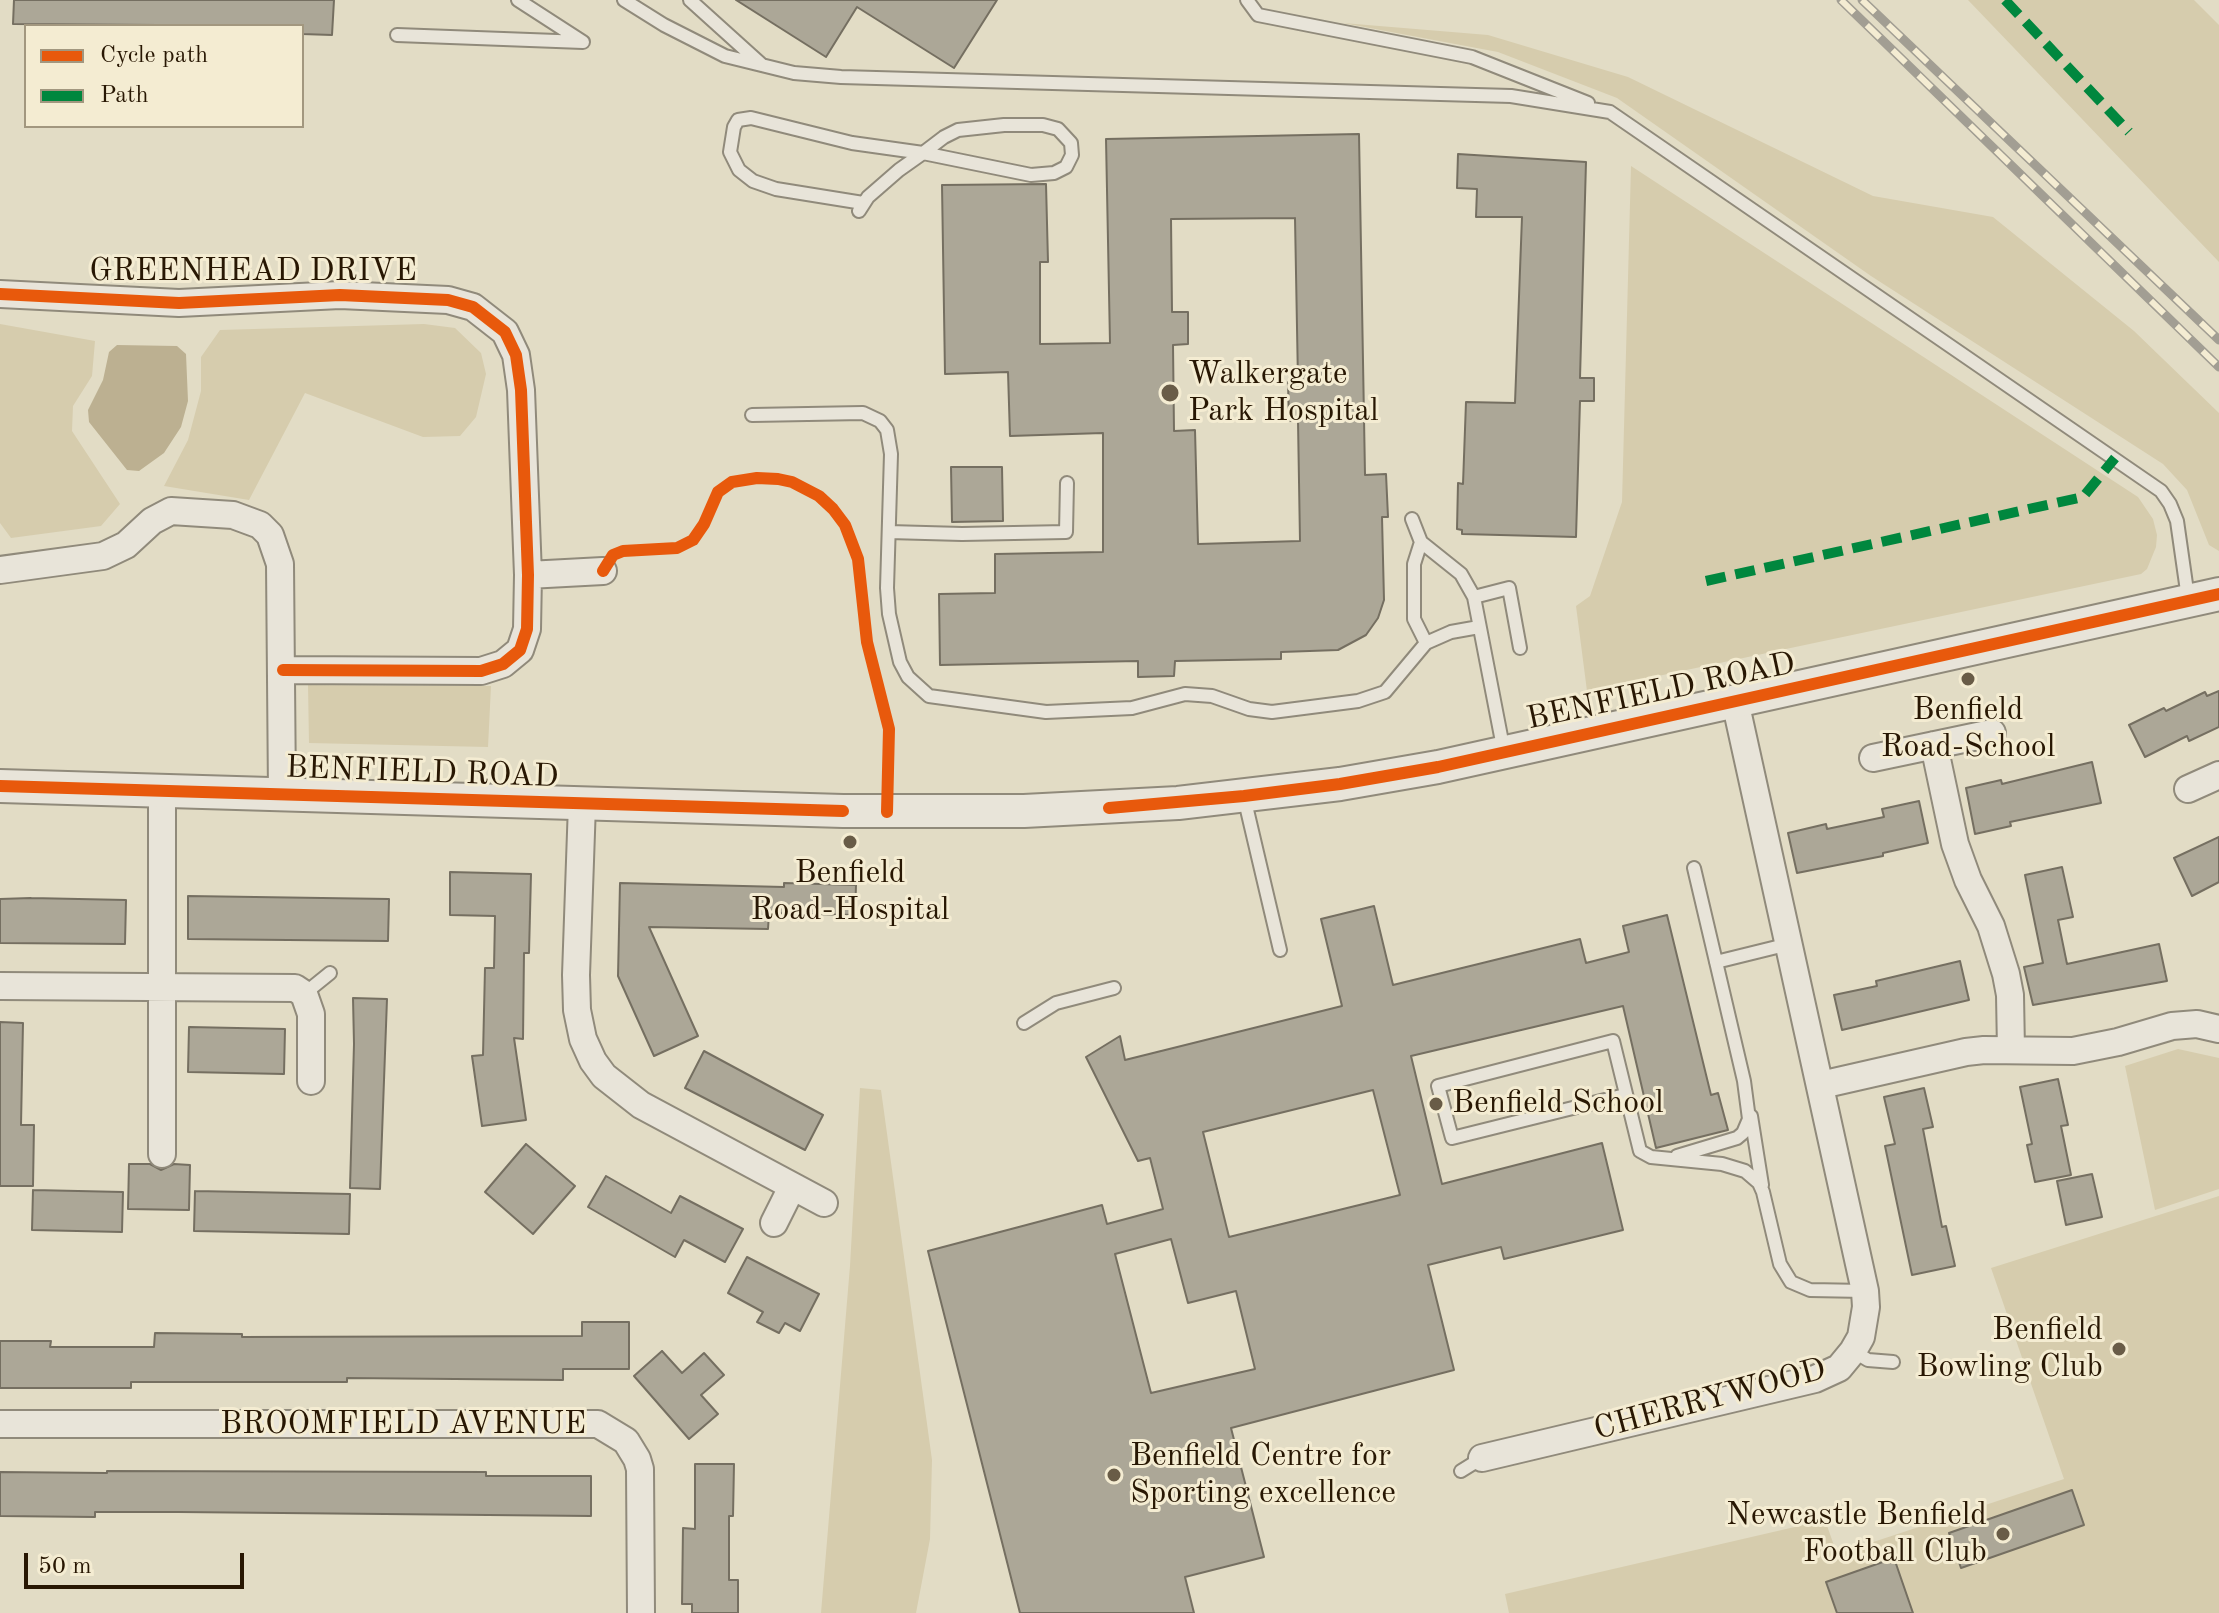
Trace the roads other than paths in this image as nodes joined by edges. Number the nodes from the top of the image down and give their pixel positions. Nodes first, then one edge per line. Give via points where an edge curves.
1 (518, 0) edge
2 (624, 0) edge
3 (690, 0) edge
4 (1247, 0) edge
5 (397, 35) dead end
6 (764, 67) junction
7 (1610, 112) junction
8 (923, 153) junction
9 (0, 294) edge
10 (752, 415) dead end
11 (1067, 483) dead end
12 (1412, 519) dead end
13 (889, 532) junction
14 (1421, 542) junction
15 (0, 570) edge
16 (603, 571) dead end
17 (528, 575) junction
18 (1474, 597) junction
19 (2204, 598) edge
20 (1479, 627) junction
21 (1426, 643) junction
22 (1520, 648) dead end
23 (283, 670) junction
24 (1735, 701) junction
25 (1992, 733) dead end
26 (1934, 745) junction
27 (1505, 753) junction
28 (1873, 758) dead end
29 (2219, 775) edge
30 (0, 786) edge
31 (2188, 789) dead end
32 (162, 792) junction
33 (282, 794) junction
34 (1244, 796) junction
35 (582, 804) junction
36 (1694, 868) dead end
37 (1789, 944) junction
38 (1280, 950) dead end
39 (1716, 962) junction
40 (330, 973) dead end
41 (161, 985) junction
42 (0, 986) edge
43 (1114, 988) dead end
44 (304, 994) junction
45 (1024, 1023) dead end
46 (2219, 1029) edge
47 (2011, 1050) junction
48 (311, 1081) dead end
49 (1821, 1085) junction
50 (1625, 1095) junction
51 (1750, 1110) junction
52 (162, 1154) dead end
53 (1670, 1158) junction
54 (792, 1187) junction
55 (1763, 1192) junction
56 (824, 1203) dead end
57 (774, 1223) dead end
58 (1865, 1291) junction
59 (1853, 1351) junction
60 (1893, 1362) dead end
61 (0, 1424) edge
62 (1471, 1464) dead end
63 (641, 1613) edge

1 - 5 lane via 583,42
2 - 6 lane via 700,45
3 - 6 lane
4 - 7 lane via 1258,15 1472,57
6 - 7 lane via 841,77 1511,96
7 - 19 lane via 2161,491
8 - 8 lane via 958,130 1016,124 1052,127 1068,137 1072,149 1066,167 1043,175
8 - 8 lane via 861,207 753,181 739,170 730,152 738,120 751,118 852,143
9 - 17 street, GREENHEAD DRIVE via 179,303 355,296 448,300 473,307 505,332 519,371
10 - 13 lane via 863,413 880,421 890,441
11 - 13 lane via 1066,532
12 - 14 lane
13 - 21 lane via 889,614 900,662 917,688 945,700 1046,712 1132,708 1200,694 1272,712 1374,698 1393,685
14 - 18 lane via 1461,574
14 - 21 lane via 1414,564 1414,619
15 - 23 street via 103,556 171,511 248,519 270,535 280,564
16 - 17 street
17 - 23 street, GREENHEAD DRIVE via 525,639 512,658 495,667 465,672
18 - 20 lane
18 - 22 lane via 1509,588
19 - 24 street, BENFIELD ROAD
20 - 21 lane
20 - 27 lane
23 - 33 street
24 - 27 street, BENFIELD ROAD
24 - 37 street, CHERRYWOOD
25 - 26 street
26 - 28 street
26 - 47 street via 1955,844 2006,974
27 - 34 street, BENFIELD ROAD
29 - 31 street
30 - 32 street, BENFIELD ROAD
32 - 33 street, BENFIELD ROAD
32 - 41 street
33 - 35 street, BENFIELD ROAD
34 - 35 street, BENFIELD ROAD via 1024,811
34 - 38 lane
35 - 54 street via 577,1010 593,1061 641,1105
36 - 39 lane
37 - 39 lane
37 - 49 street, CHERRYWOOD
39 - 51 lane
40 - 44 lane
41 - 42 street
41 - 44 street via 285,986
41 - 52 street
43 - 45 lane via 1056,1003
44 - 48 street via 311,1014
46 - 47 street via 2185,1024 2073,1051
47 - 49 street via 1966,1052
49 - 58 street, CHERRYWOOD
50 - 50 lane via 1452,1138 1438,1086 1613,1041
50 - 53 lane via 1640,1151
51 - 53 lane via 1747,1127 1737,1138
51 - 55 lane
53 - 55 lane via 1734,1166 1753,1176
54 - 56 street
54 - 57 street
55 - 58 lane via 1780,1264 1791,1282 1810,1290
58 - 59 street, CHERRYWOOD via 1865,1321
59 - 60 lane via 1868,1360
59 - 62 street, CHERRYWOOD via 1839,1368 1815,1379
61 - 63 street, BROOMFIELD AVENUE via 598,1424 626,1441 640,1469

